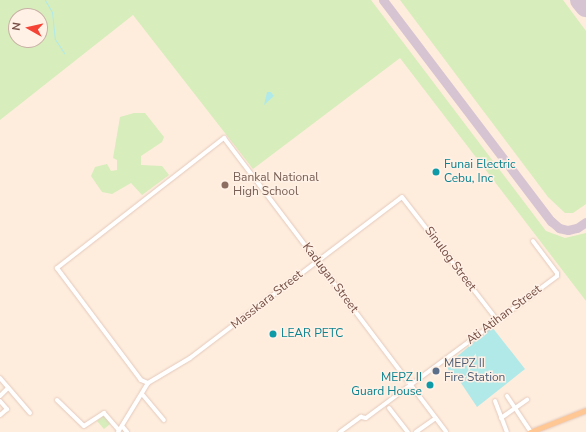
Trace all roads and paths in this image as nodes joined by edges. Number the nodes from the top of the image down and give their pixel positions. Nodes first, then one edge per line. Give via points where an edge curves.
1 (402, 197) joint
2 (533, 241) dead end
3 (317, 261) junction
4 (497, 320) junction
5 (0, 378) edge
6 (148, 383) junction
7 (410, 384) junction
8 (8, 388) junction
9 (142, 394) junction
10 (0, 396) edge
11 (507, 396) dead end
12 (57, 400) dead end
13 (527, 400) dead end
14 (0, 401) edge
15 (495, 401) dead end
16 (389, 408) dead end
17 (515, 408) junction
18 (586, 410) edge
19 (30, 413) dead end
20 (0, 415) edge
21 (436, 418) junction
22 (501, 418) junction
23 (164, 420) dead end
24 (120, 429) edge
25 (127, 432) edge
26 (340, 432) edge
27 (408, 432) edge
28 (416, 432) edge
29 (446, 432) edge
30 (507, 432) edge
31 (531, 432) edge

1 - 3 street, Masskara Street
1 - 4 street, Sinulog Street
2 - 4 street, Ati Atihan Street via 557,272 557,276
3 - 6 street, Masskara Street via 190,358
3 - 6 street, Kadugan Street via 224,138 57,268 141,380
3 - 7 street, Kadugan Street
4 - 7 street, Ati Atihan Street
5 - 8 street
6 - 9 street
7 - 21 street, Kadugan Street
7 - 26 street, Ati Atihan Street via 366,418 361,417
8 - 10 street
8 - 19 street
9 - 23 street
9 - 24 street
11 - 17 street
12 - 24 street via 84,426 104,413
13 - 17 street
14 - 20 street via 7,409
15 - 22 street
16 - 27 street
17 - 22 street
17 - 31 street
18 - 31 main road
21 - 28 street
21 - 29 street, Kadugan Street
22 - 30 street
24 - 25 street

